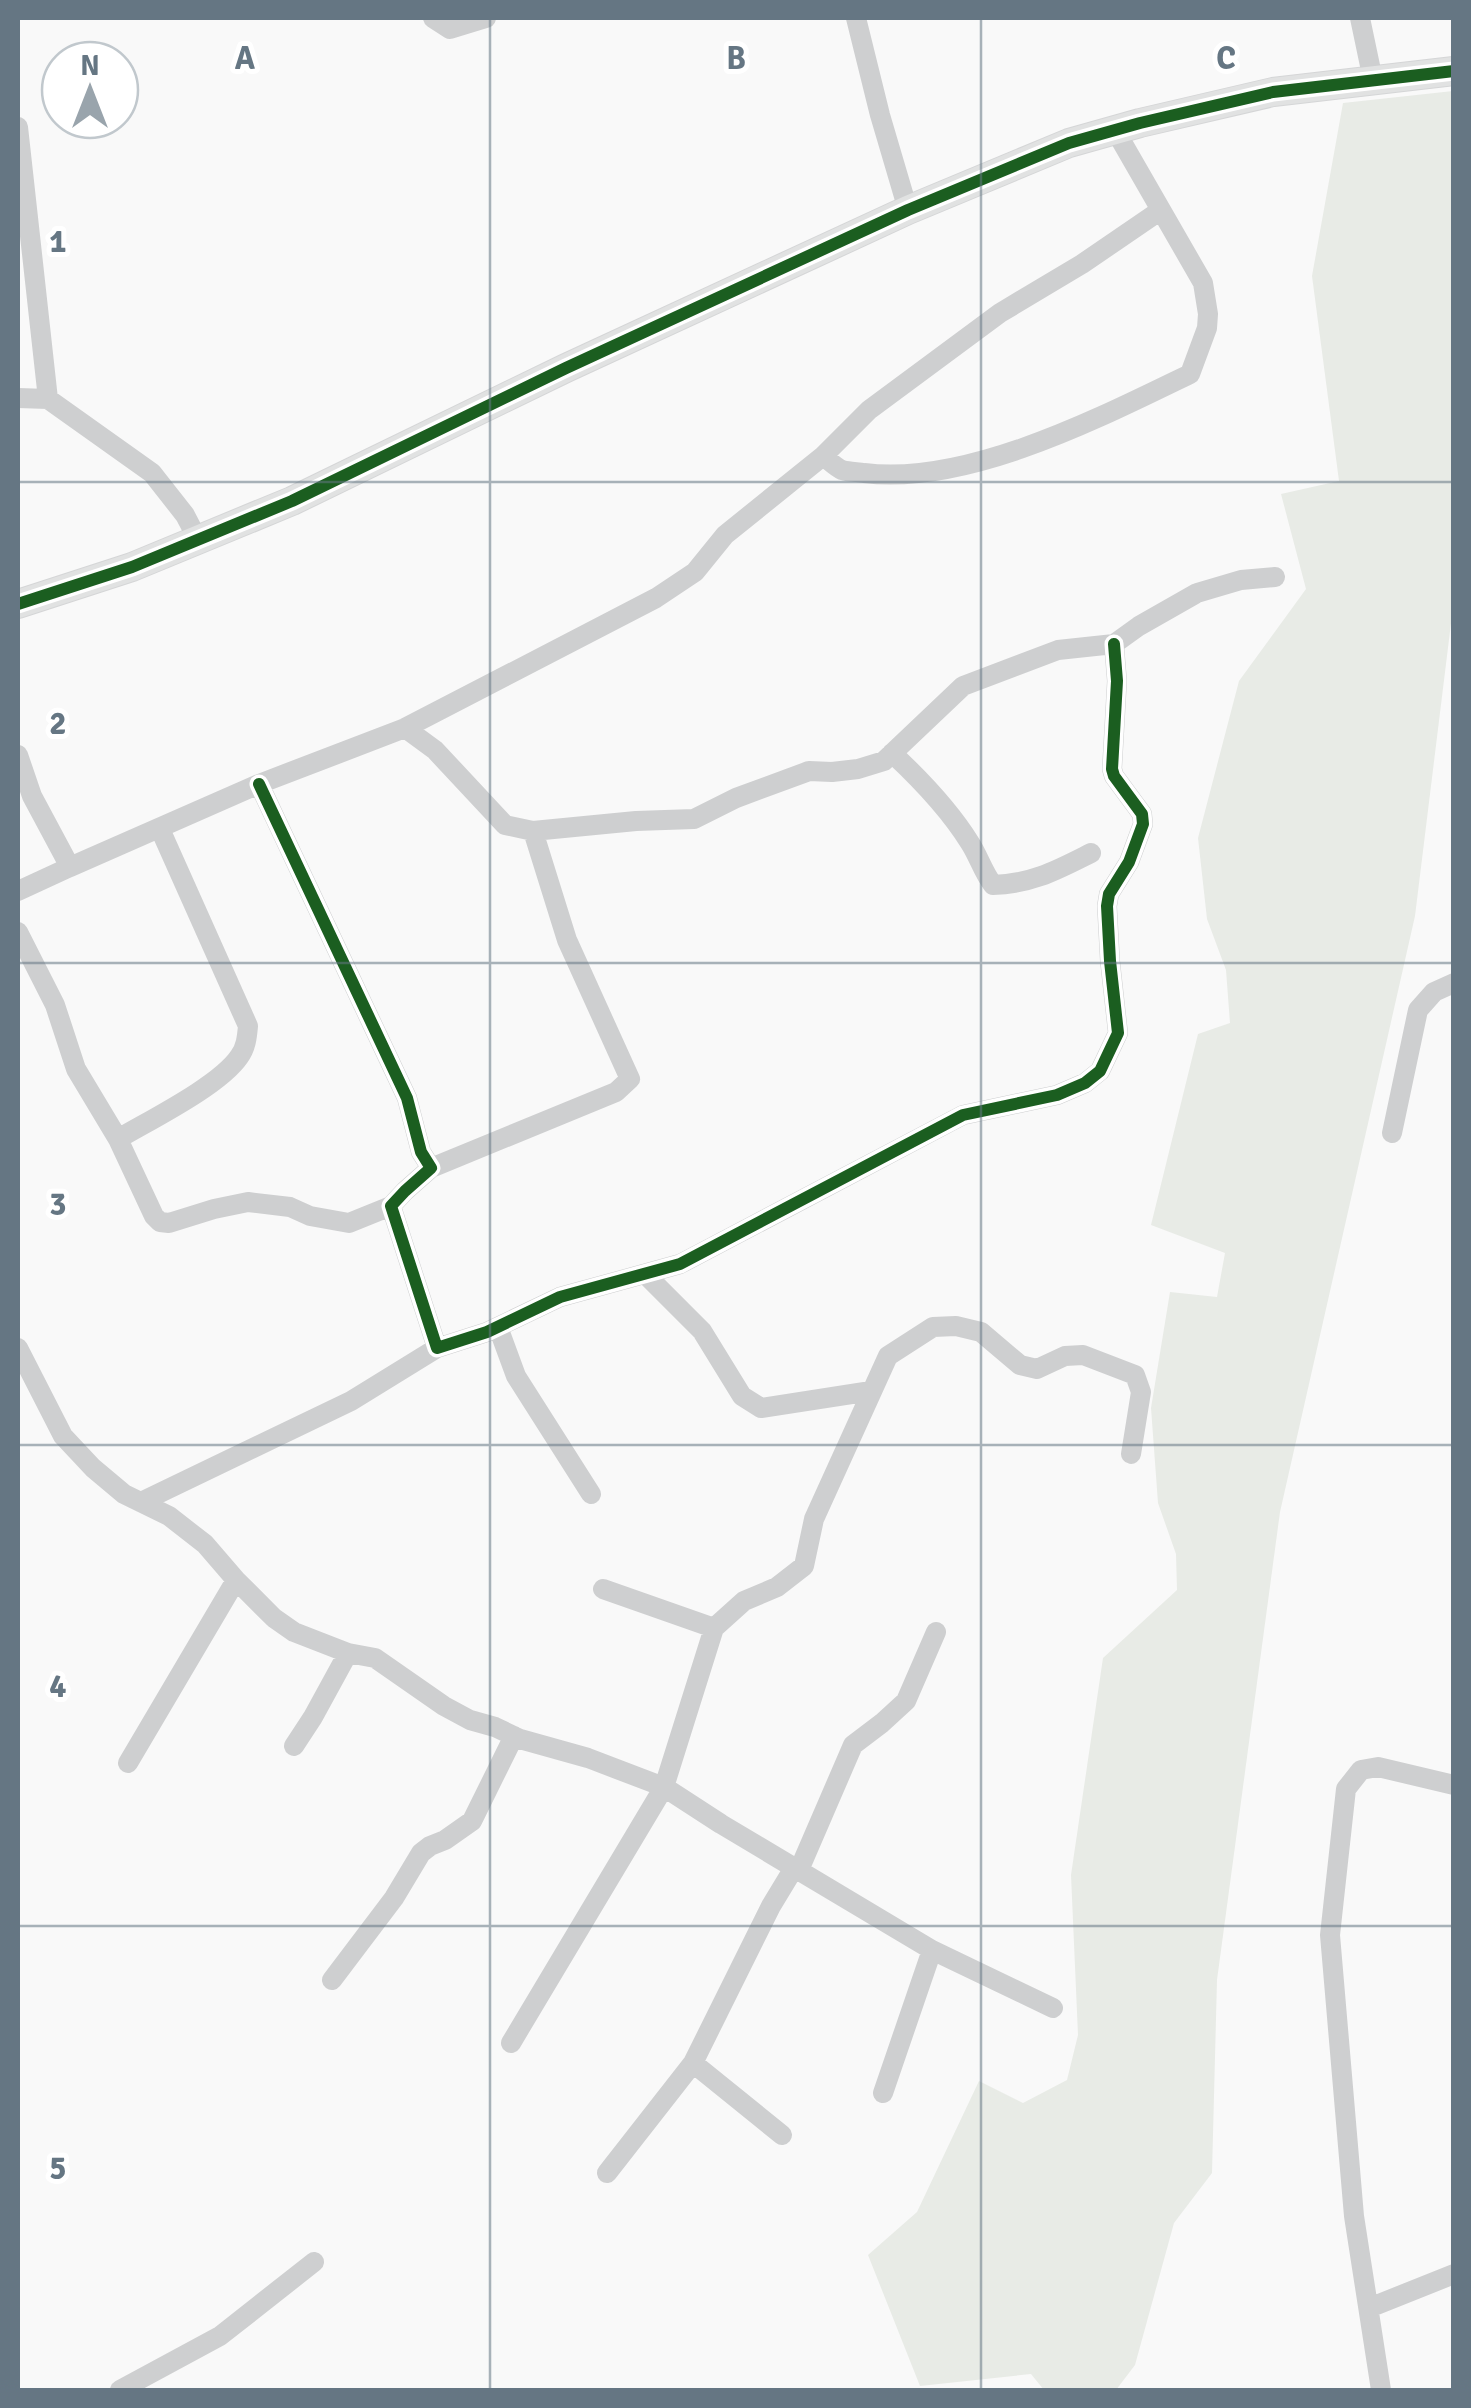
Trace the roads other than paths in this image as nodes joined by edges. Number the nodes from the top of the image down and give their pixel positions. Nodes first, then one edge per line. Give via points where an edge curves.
1 (432, 18) edge
2 (486, 18) edge
3 (856, 18) edge
4 (1360, 18) edge
5 (1454, 71) edge
6 (1373, 80) junction
7 (18, 127) edge
8 (1114, 130) junction
9 (908, 210) junction
10 (1161, 210) junction
11 (18, 398) edge
12 (48, 399) junction
13 (823, 456) junction
14 (198, 540) junction
15 (1275, 577) dead end
16 (18, 604) edge
17 (1114, 644) junction
18 (405, 728) junction
19 (892, 753) junction
20 (18, 755) edge
21 (259, 784) junction
22 (160, 829) junction
23 (533, 831) junction
24 (1092, 853) dead end
25 (70, 867) junction
26 (18, 890) edge
27 (18, 932) edge
28 (1454, 983) edge
29 (1392, 1132) dead end
30 (118, 1139) junction
31 (431, 1168) junction
32 (391, 1206) junction
33 (646, 1274) junction
34 (498, 1327) junction
35 (18, 1348) edge
36 (437, 1348) junction
37 (871, 1391) junction
38 (1131, 1454) dead end
39 (591, 1494) dead end
40 (140, 1502) junction
41 (236, 1580) junction
42 (603, 1590) dead end
43 (714, 1628) junction
44 (936, 1632) dead end
45 (348, 1653) junction
46 (514, 1736) junction
47 (294, 1746) dead end
48 (128, 1763) dead end
49 (1454, 1785) edge
50 (664, 1786) junction
51 (796, 1869) junction
52 (932, 1950) junction
53 (332, 1980) dead end
54 (1052, 2008) dead end
55 (511, 2042) dead end
56 (693, 2063) junction
57 (883, 2092) dead end
58 (782, 2135) dead end
59 (606, 2173) dead end
60 (314, 2262) dead end
61 (1454, 2274) edge
62 (1368, 2308) junction
63 (120, 2390) edge
64 (1381, 2390) edge

1 - 2 street via 450,29
3 - 9 street
4 - 6 street
5 - 6 street
6 - 8 street via 1274,92
7 - 12 street
8 - 9 street
8 - 10 street
9 - 14 street via 292,502
10 - 13 street via 1000,313 869,410
10 - 13 street via 1203,283 1208,328 1190,374 1084,425 975,463 886,476 842,470
11 - 12 street
12 - 14 street via 152,473
13 - 18 street via 725,535 696,572
14 - 16 street
15 - 17 street via 1197,593
17 - 19 street via 1058,650 964,686
17 - 33 street via 1112,769 1143,824 1109,894 1118,1033 1100,1070 1057,1095 963,1115 680,1264
18 - 21 street
18 - 23 street via 505,824
19 - 23 street via 858,769 809,771 694,819
19 - 24 street via 930,789 993,885 1046,875
20 - 25 street
21 - 22 street
21 - 31 street via 406,1098
22 - 25 street
22 - 30 street via 248,1033 240,1056 221,1076
23 - 31 street via 567,940 630,1078 616,1092
25 - 26 street
27 - 30 street via 55,1005 76,1069
28 - 29 street via 1418,1010
30 - 32 street via 160,1222 248,1202 349,1224
31 - 32 street
32 - 36 street
33 - 34 street via 560,1297
33 - 37 street via 702,1331 742,1396 762,1408
34 - 36 street
34 - 39 street via 516,1376
35 - 40 street via 64,1436 92,1468
36 - 40 street via 350,1401
37 - 38 street via 888,1356 933,1327 981,1332 1020,1365 1036,1369 1083,1356 1135,1375 1141,1392
37 - 43 street via 814,1520 804,1566 744,1600
40 - 41 street via 205,1544
41 - 45 street via 294,1632
41 - 48 street
42 - 43 street
43 - 50 street
44 - 51 street via 906,1701 853,1745
45 - 46 street via 375,1658 444,1706
45 - 47 street
46 - 50 street
46 - 53 street via 472,1821 421,1853
49 - 62 street via 1378,1767 1360,1770 1346,1789 1330,1935
50 - 51 street
50 - 55 street
51 - 52 street
51 - 56 street
52 - 54 street
52 - 57 street
56 - 58 street
56 - 59 street
60 - 63 street via 220,2336
61 - 62 street
62 - 64 street

